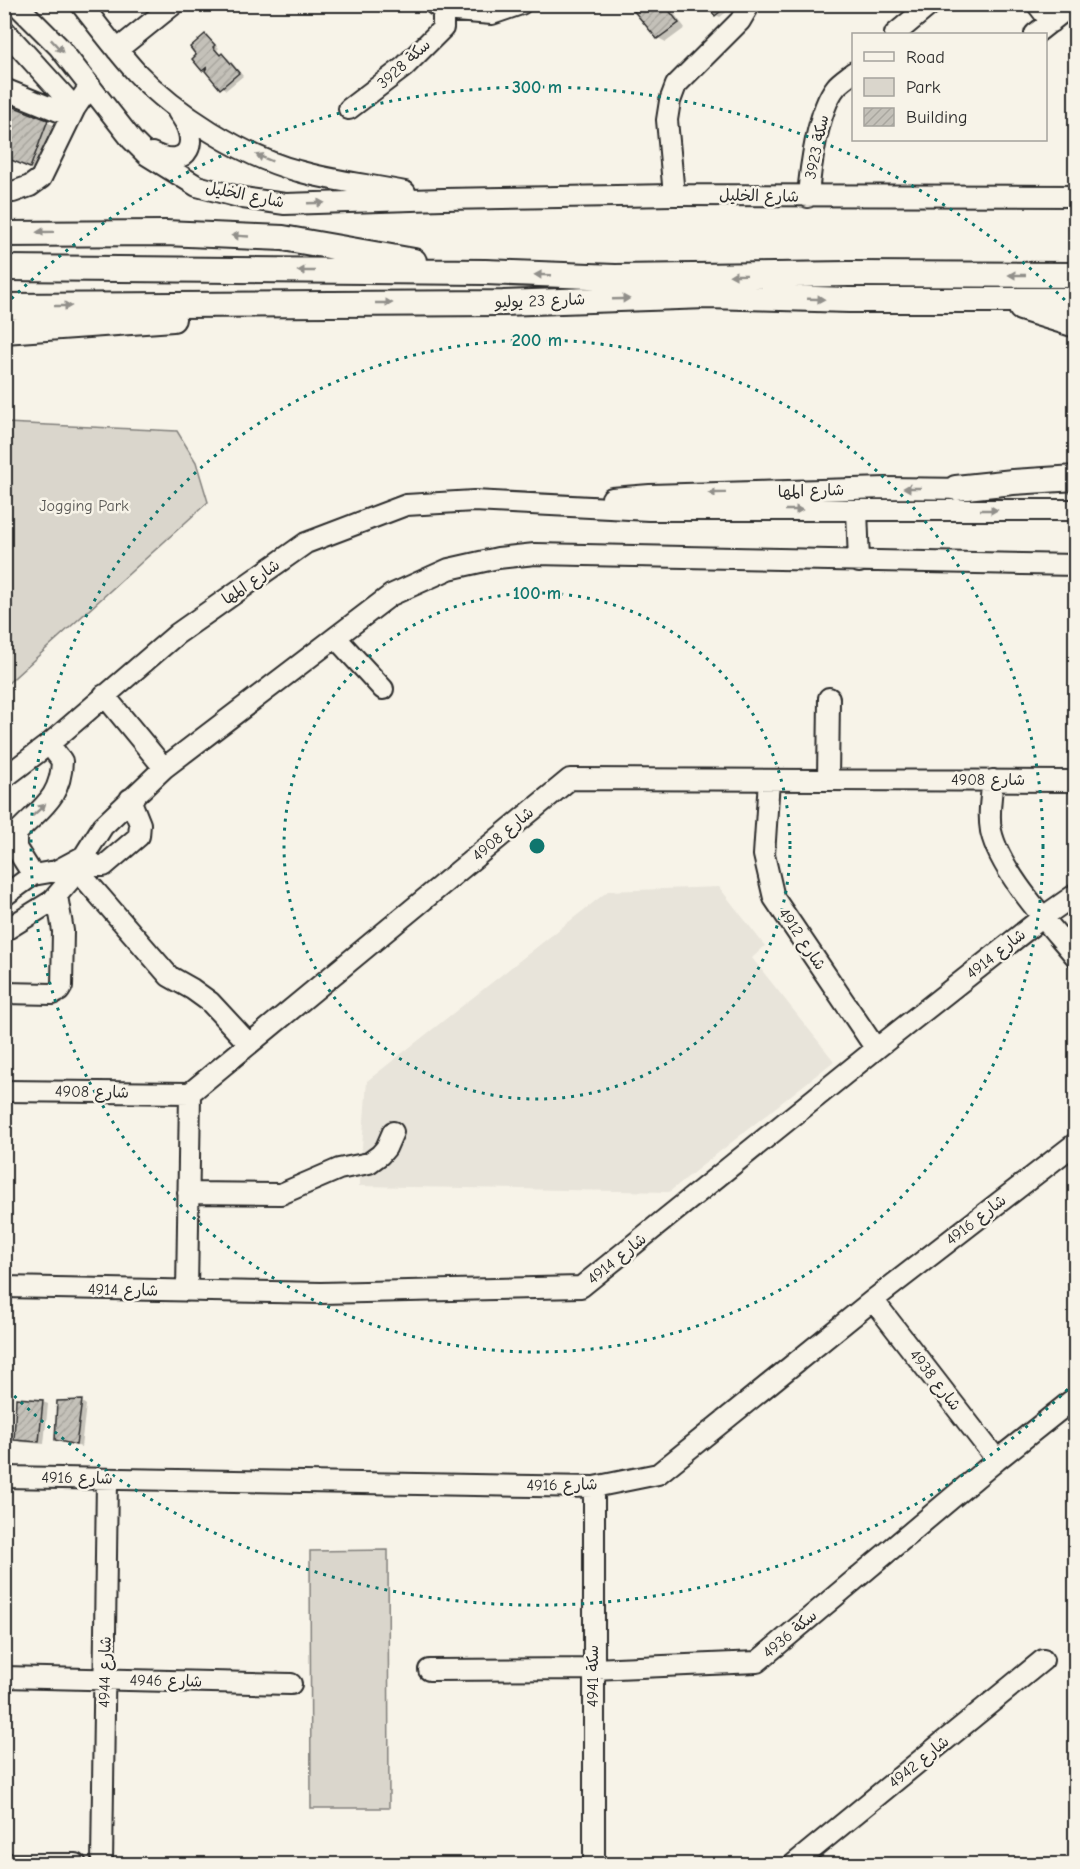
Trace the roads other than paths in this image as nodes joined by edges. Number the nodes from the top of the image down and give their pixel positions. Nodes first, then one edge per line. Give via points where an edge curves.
1 (16, 4) edge
2 (81, 4) edge
3 (174, 4) edge
4 (521, 4) edge
5 (750, 4) edge
6 (931, 4) edge
7 (1037, 4) edge
8 (1073, 4) edge
9 (438, 7) edge
10 (4, 30) edge
11 (1041, 30) edge
12 (896, 33) edge
13 (117, 50) junction
14 (852, 74) edge
15 (90, 86) junction
16 (4, 89) edge
17 (167, 100) junction
18 (349, 109) dead end
19 (73, 112) junction
20 (132, 140) junction
21 (4, 192) edge
22 (674, 195) junction
23 (1076, 196) edge
24 (808, 197) junction
25 (443, 199) junction
26 (4, 234) edge
27 (4, 268) edge
28 (485, 272) junction
29 (1076, 275) edge
30 (996, 300) junction
31 (1076, 300) edge
32 (339, 303) junction
33 (4, 306) edge
34 (1076, 325) edge
35 (4, 331) edge
36 (1076, 478) edge
37 (956, 489) junction
38 (1076, 489) edge
39 (1076, 502) edge
40 (546, 504) junction
41 (857, 510) junction
42 (1037, 510) junction
43 (1076, 510) edge
44 (859, 562) junction
45 (1076, 566) edge
46 (336, 638) junction
47 (383, 689) dead end
48 (104, 695) junction
49 (829, 698) dead end
50 (49, 744) junction
51 (164, 768) junction
52 (4, 778) edge
53 (769, 780) junction
54 (828, 780) junction
55 (993, 780) junction
56 (1076, 781) edge
57 (130, 799) junction
58 (81, 864) junction
59 (33, 875) junction
60 (1076, 894) edge
61 (4, 896) edge
62 (57, 896) junction
63 (1043, 917) junction
64 (4, 931) edge
65 (1076, 957) edge
66 (4, 993) edge
67 (249, 1044) junction
68 (876, 1049) junction
69 (4, 1091) edge
70 (190, 1093) junction
71 (393, 1132) dead end
72 (1076, 1143) edge
73 (189, 1193) junction
74 (4, 1287) edge
75 (187, 1291) junction
76 (873, 1300) junction
77 (1076, 1397) edge
78 (997, 1460) junction
79 (4, 1478) edge
80 (107, 1479) junction
81 (594, 1487) junction
82 (1044, 1660) dead end
83 (593, 1669) junction
84 (429, 1670) dead end
85 (4, 1677) edge
86 (105, 1680) junction
87 (291, 1684) dead end
88 (4, 1864) edge
89 (76, 1864) edge
90 (102, 1864) edge
91 (594, 1864) edge
92 (794, 1864) edge

1 -> 15 street, شارع الخليل via 59,47
2 - 13 street, شارع الخليل
3 - 13 street
4 - 9 street, سكة 3928 via 492,14
5 - 22 street via 740,21 676,85 670,100 667,120
6 - 12 street
7 - 11 street
8 - 11 street
9 - 18 street, سكة 3928 via 443,28 404,67
10 - 19 street
13 - 17 street, شارع الخليل
14 - 24 street, سكة 3923 via 835,88 825,109 812,159
15 - 19 street
15 - 20 street, شارع الخليل
16 - 19 street
17 - 20 street via 189,127 190,145 186,152 180,157 159,156
25 -> 17 street, شارع الخليل via 297,171 246,151
19 - 21 street via 41,178 30,186
20 -> 25 street, شارع الخليل via 147,155 197,186 243,198 285,204
22 - 24 street, شارع الخليل
22 - 25 street, شارع الخليل
23 - 24 street, شارع الخليل
28 -> 26 main road via 283,238 165,232
28 -> 27 main road, شارع 23 يوليو
29 -> 28 main road, شارع 23 يوليو via 615,277
30 - 31 main road, شارع 23 يوليو
32 -> 30 main road, شارع 23 يوليو via 503,303 707,296
30 - 34 main road
33 -> 32 main road, شارع 23 يوليو
32 - 35 main road via 124,324
36 - 37 main road
37 - 38 street, شارع المها
37 -> 40 street, شارع المها via 650,495
39 - 42 street
40 -> 41 street, شارع المها via 649,510
40 - 48 street, شارع المها via 474,501 406,505 306,543 177,634
41 -> 42 street, شارع المها
41 - 44 street
42 - 43 street, شارع المها
44 - 45 street
44 - 46 street via 535,554 498,558 449,569 391,595
46 - 47 street
46 - 51 street
48 - 50 street, شارع المها
48 - 51 street
49 - 54 street
50 - 52 street, شارع المها
59 -> 50 street via 16,848 16,834 51,800 62,777 62,760
51 - 57 street
53 - 54 street, 4908 شارع
53 - 67 street, 4908 شارع via 570,779
53 - 68 street, 4912 شارع via 764,855 774,898
54 - 55 street, 4908 شارع
55 - 56 street, 4908 شارع
55 - 63 street via 990,816 995,842 1006,867
57 - 58 street via 103,826
57 - 58 street via 140,824 139,836 104,866
58 - 59 street
58 - 62 street
58 - 67 street via 169,976 210,1002
59 - 61 street
60 - 63 street, 4914 شارع
62 - 64 street
62 - 66 street via 63,931 59,992
63 - 65 street
63 - 68 street, 4914 شارع
67 - 70 street, 4908 شارع
68 - 75 street, 4914 شارع via 581,1287 321,1293
69 - 70 street, 4908 شارع
70 - 73 street
71 - 73 street via 386,1148 369,1163 339,1169 281,1194
72 - 76 street, 4916 شارع
73 - 75 street
74 - 75 street, 4914 شارع
76 - 78 street, شارع 4938
76 - 81 street, 4916 شارع via 658,1474
77 - 78 street, سكة 4936
78 - 83 street, سكة 4936 via 757,1662
79 - 80 street, 4916 شارع
80 - 81 street, 4916 شارع
80 - 86 street, 4944 شارع
81 - 83 street, سكة 4941
82 - 92 street, 4942 شارع
83 - 84 street, سكة 4936
83 - 91 street, سكة 4941
85 - 86 street, 4946 شارع
86 - 87 street, 4946 شارع
86 - 90 street, 4944 شارع
88 - 89 street

